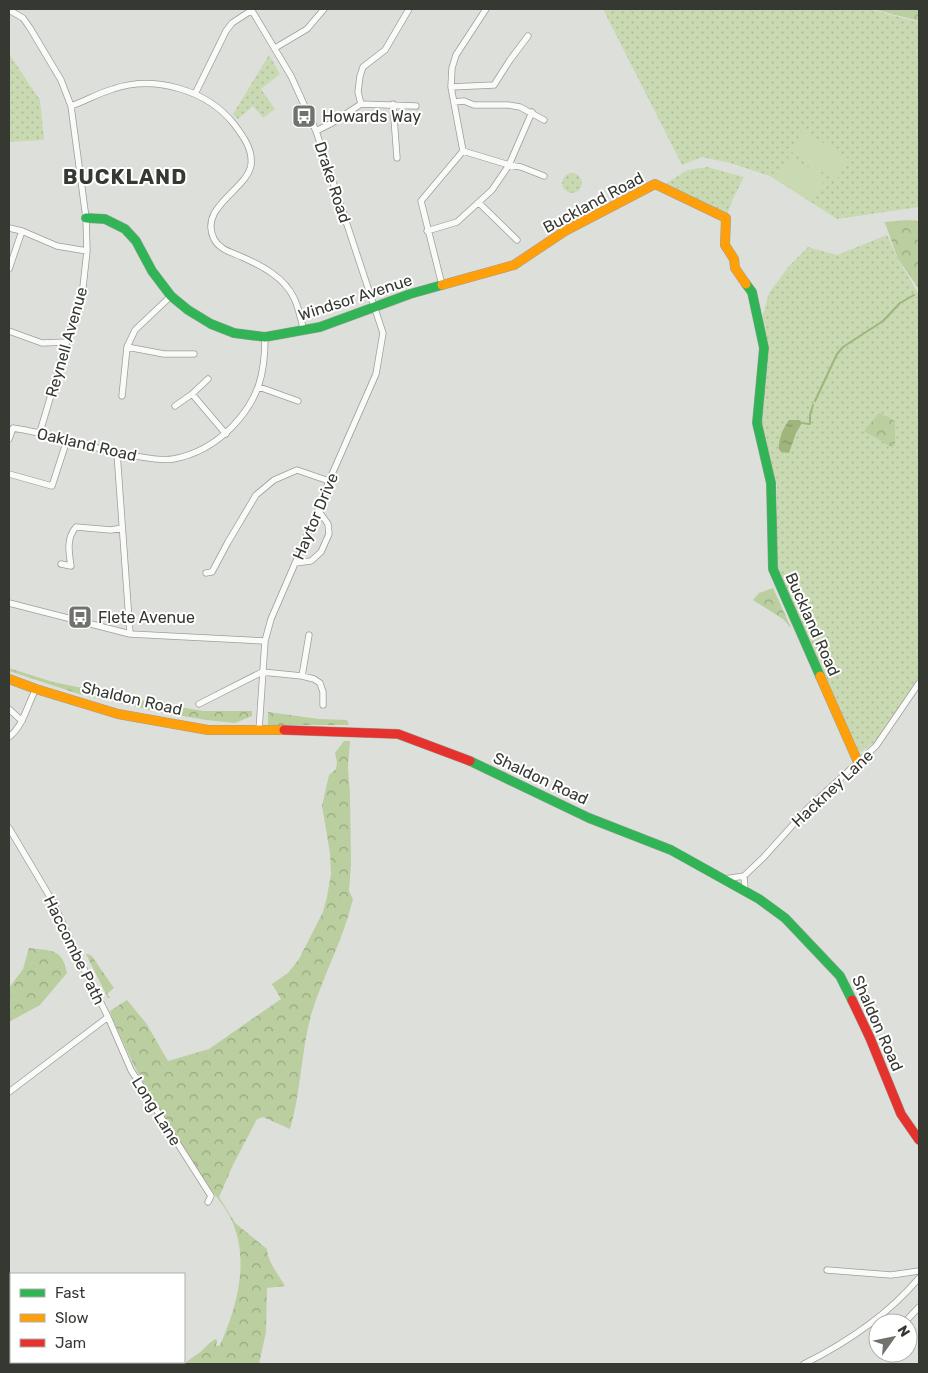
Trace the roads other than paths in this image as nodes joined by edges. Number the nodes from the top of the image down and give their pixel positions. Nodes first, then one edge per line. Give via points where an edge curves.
1 (252, 9) edge
2 (324, 9) edge
3 (409, 9) edge
4 (486, 9) edge
5 (9, 10) edge
6 (528, 36) dead end
7 (275, 48) junction
8 (451, 87) junction
9 (195, 94) junction
10 (454, 102) junction
11 (361, 104) junction
12 (393, 104) junction
13 (71, 106) junction
14 (416, 106) dead end
15 (532, 112) junction
16 (544, 120) dead end
17 (316, 131) junction
18 (463, 151) junction
19 (397, 158) dead end
20 (509, 165) junction
21 (544, 176) dead end
22 (479, 202) junction
23 (86, 218) junction
24 (9, 228) edge
25 (22, 231) junction
26 (428, 231) junction
27 (517, 240) dead end
28 (88, 252) junction
29 (9, 269) edge
30 (442, 284) junction
31 (171, 296) junction
32 (375, 306) junction
33 (9, 331) edge
34 (304, 331) junction
35 (265, 337) junction
36 (67, 342) junction
37 (128, 347) junction
38 (194, 354) dead end
39 (208, 379) dead end
40 (258, 387) junction
41 (192, 394) junction
42 (122, 396) dead end
43 (298, 401) dead end
44 (175, 406) dead end
45 (40, 432) junction
46 (226, 434) junction
47 (9, 439) edge
48 (67, 440) junction
49 (117, 453) junction
50 (9, 474) edge
51 (328, 481) junction
52 (318, 510) junction
53 (122, 528) junction
54 (295, 563) junction
55 (61, 564) dead end
56 (206, 573) dead end
57 (9, 603) edge
58 (130, 634) junction
59 (308, 635) dead end
60 (265, 641) junction
61 (262, 672) junction
62 (302, 676) junction
63 (9, 679) edge
64 (919, 683) edge
65 (36, 689) junction
66 (199, 704) dead end
67 (323, 705) dead end
68 (9, 709) edge
69 (22, 721) junction
70 (259, 730) junction
71 (9, 737) edge
72 (858, 762) junction
73 (9, 828) edge
74 (744, 876) junction
75 (724, 878) junction
76 (745, 890) junction
77 (108, 1017) junction
78 (9, 1092) edge
79 (919, 1140) edge
80 (208, 1202) dead end
81 (827, 1270) dead end
82 (919, 1271) edge
83 (919, 1278) edge
84 (804, 1364) edge

1 - 7 street, Drake Road
1 - 9 street via 226,30
2 - 7 street via 307,29
3 - 11 street via 385,50 363,68 358,92
4 - 8 street via 456,55
5 - 13 street, Reynell Avenue via 23,18 30,28 61,80
6 - 8 street via 494,85
7 - 17 street, Drake Road
8 - 10 street
9 - 13 street via 178,87 134,84
9 - 34 street via 234,123 248,144 252,158 246,175 216,209 212,224 214,237 221,248 277,276 294,298
10 - 15 street via 508,105
10 - 18 street
11 - 12 street
11 - 17 street
12 - 14 street
12 - 19 street
13 - 23 street, Reynell Avenue
15 - 16 street
15 - 20 street
17 - 32 street, Drake Road
18 - 20 street
18 - 26 street via 421,201
20 - 21 street
20 - 22 street via 492,190
22 - 26 street via 457,222
22 - 27 street
23 - 28 street, Reynell Avenue
23 - 31 street, Windsor Avenue via 104,219 125,230 136,241 152,271
24 - 25 street
25 - 28 street via 57,246
25 - 29 street
26 - 30 street
28 - 36 street, Reynell Avenue via 83,287
30 - 32 street, Windsor Avenue
30 - 72 street, Buckland Road via 514,265 565,231 655,184 726,218 725,245 734,259 735,268 752,292 764,348 757,423 771,482 772,569
31 - 35 street, Windsor Avenue via 211,324 234,333
31 - 37 street via 134,330
32 - 34 street, Windsor Avenue
32 - 51 street, Haytor Drive via 383,333 376,374
33 - 36 street via 42,343
34 - 35 street, Windsor Avenue
35 - 40 street, Oakland Road via 265,363
36 - 45 street, Reynell Avenue
37 - 38 street via 164,354
37 - 42 street
39 - 41 street
40 - 43 street
40 - 46 street, Oakland Road via 243,416
41 - 44 street
41 - 46 street
45 - 47 street, Oakland Road via 13,428
45 - 48 street, Oakland Road
46 - 49 street, Oakland Road via 207,448 172,459
48 - 49 street, Oakland Road
48 - 50 street via 52,486
49 - 53 street
51 - 52 street, Haytor Drive
51 - 56 street via 297,470 274,480 256,495 212,572
52 - 54 street, Haytor Drive
52 - 54 street via 328,524 329,534 322,552 311,561
53 - 55 street via 76,528 68,546 71,566
53 - 58 street
54 - 60 street, Haytor Drive
57 - 58 street
58 - 60 street
59 - 62 street
60 - 61 street, Haytor Drive
61 - 62 street
61 - 66 street
61 - 70 street, Haytor Drive
62 - 67 street via 320,683
63 - 65 street, Shaldon Road
64 - 72 street, Hackney Lane via 876,746
65 - 69 street
65 - 70 street, Shaldon Road via 128,716 208,730
68 - 69 street
69 - 71 street
70 - 75 street, Shaldon Road via 398,734 472,762 589,818 671,850
72 - 74 street, Hackney Lane via 808,808
73 - 77 street, Haccombe Path via 53,902
74 - 75 street
74 - 76 street
75 - 76 street, Shaldon Road
76 - 79 street, Shaldon Road via 785,918 840,976 901,1114
77 - 78 street, Haccombe Path
77 - 80 street, Long Lane via 131,1070 211,1196
81 - 82 street via 891,1275
83 - 84 street via 890,1309 862,1331

